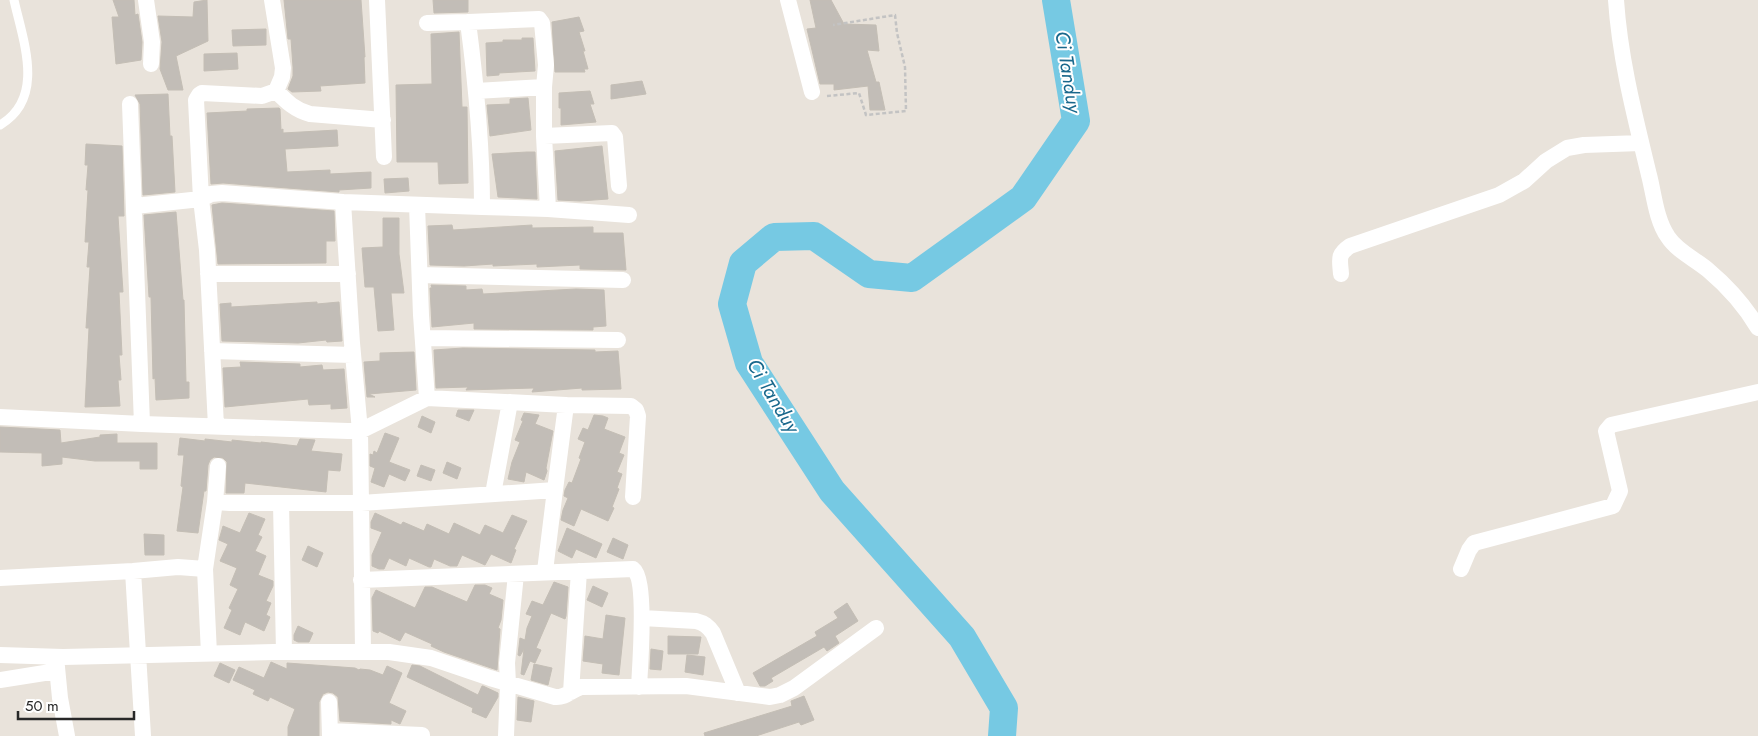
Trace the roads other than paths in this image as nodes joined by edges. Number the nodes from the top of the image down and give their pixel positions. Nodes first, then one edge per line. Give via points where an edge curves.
1 (14, 0) edge
2 (146, 0) edge
3 (272, 0) edge
4 (377, 0) edge
5 (788, 0) edge
6 (1616, 0) edge
7 (468, 22) junction
8 (427, 23) dead end
9 (151, 64) dead end
10 (544, 87) junction
11 (276, 91) junction
12 (476, 91) junction
13 (812, 92) road end
14 (130, 104) dead end
15 (382, 120) junction
16 (0, 125) edge
17 (544, 136) junction
18 (1641, 143) junction
19 (384, 157) dead end
20 (619, 186) dead end
21 (201, 199) junction
22 (343, 202) junction
23 (417, 205) junction
24 (135, 206) junction
25 (482, 207) junction
26 (548, 209) junction
27 (629, 215) dead end
28 (208, 274) junction
29 (348, 274) junction
30 (1341, 274) dead end
31 (420, 276) junction
32 (622, 280) dead end
33 (1758, 328) edge
34 (423, 338) junction
35 (618, 340) dead end
36 (212, 351) junction
37 (353, 355) junction
38 (1758, 392) edge
39 (427, 398) junction
40 (510, 402) junction
41 (566, 405) junction
42 (0, 416) edge
43 (142, 424) junction
44 (216, 426) junction
45 (360, 431) junction
46 (218, 466) dead end
47 (555, 490) junction
48 (493, 494) junction
49 (633, 496) dead end
50 (215, 502) junction
51 (281, 503) junction
52 (361, 503) junction
53 (205, 569) junction
54 (1462, 569) dead end
55 (545, 571) junction
56 (578, 571) junction
57 (133, 572) junction
58 (516, 574) junction
59 (0, 578) edge
60 (362, 580) junction
61 (642, 618) junction
62 (876, 628) dead end
63 (362, 651) junction
64 (284, 652) junction
65 (210, 654) junction
66 (0, 655) edge
67 (138, 655) junction
68 (57, 664) junction
69 (0, 680) edge
70 (508, 684) junction
71 (639, 687) junction
72 (570, 692) junction
73 (738, 693) junction
74 (330, 702) dead end
75 (330, 734) edge
76 (422, 734) dead end
77 (67, 736) edge
78 (143, 736) edge
79 (506, 736) edge

1 - 16 lane via 28,84 22,104
2 - 9 street via 152,42
3 - 11 street via 282,68
4 - 15 street
5 - 13 street
6 - 18 street via 1621,47
7 - 8 street
7 - 10 street via 539,19 546,64
7 - 12 street
10 - 12 street
10 - 17 street
11 - 15 street via 302,112
11 - 21 street via 262,96 202,93 197,97
12 - 25 street
14 - 24 street
15 - 19 street
17 - 20 street via 612,133
17 - 26 street
18 - 30 street via 1567,148 1524,181 1499,195 1350,246 1339,257
18 - 33 street via 1668,238 1725,286
21 - 22 street via 222,193
21 - 24 street
21 - 28 street
22 - 23 street
22 - 29 street
23 - 25 street
23 - 31 street
24 - 43 street
25 - 26 street
26 - 27 street
28 - 29 street
28 - 36 street
29 - 37 street
31 - 32 street
31 - 34 street
34 - 35 street
34 - 39 street
36 - 37 street
36 - 44 street
37 - 45 street
38 - 54 street via 1611,425 1606,431 1620,491 1613,506 1474,543
39 - 40 street
39 - 45 street
40 - 41 street
40 - 48 street
41 - 47 street
41 - 49 street via 631,406 636,410
42 - 43 street
43 - 44 street
44 - 45 street
45 - 52 street
46 - 50 street
47 - 48 street
47 - 55 street
48 - 52 street
50 - 51 street
50 - 53 street
51 - 52 street
51 - 64 street
52 - 60 street
53 - 57 street
53 - 65 street
55 - 56 street
55 - 58 street
56 - 61 street via 628,568 636,571
56 - 72 street
57 - 59 street
57 - 67 street
58 - 60 street
58 - 70 street via 507,663
60 - 63 street
61 - 71 street
61 - 73 street via 703,622 713,633
62 - 73 street via 788,692 770,697
63 - 64 street
63 - 70 street via 431,658
64 - 65 street
65 - 67 street
66 - 68 street
67 - 68 street
67 - 78 street
68 - 69 street
68 - 77 street
70 - 72 street via 555,697 564,697
70 - 79 street
71 - 72 street via 581,688
71 - 73 street via 686,686
74 - 75 street
75 - 76 street

